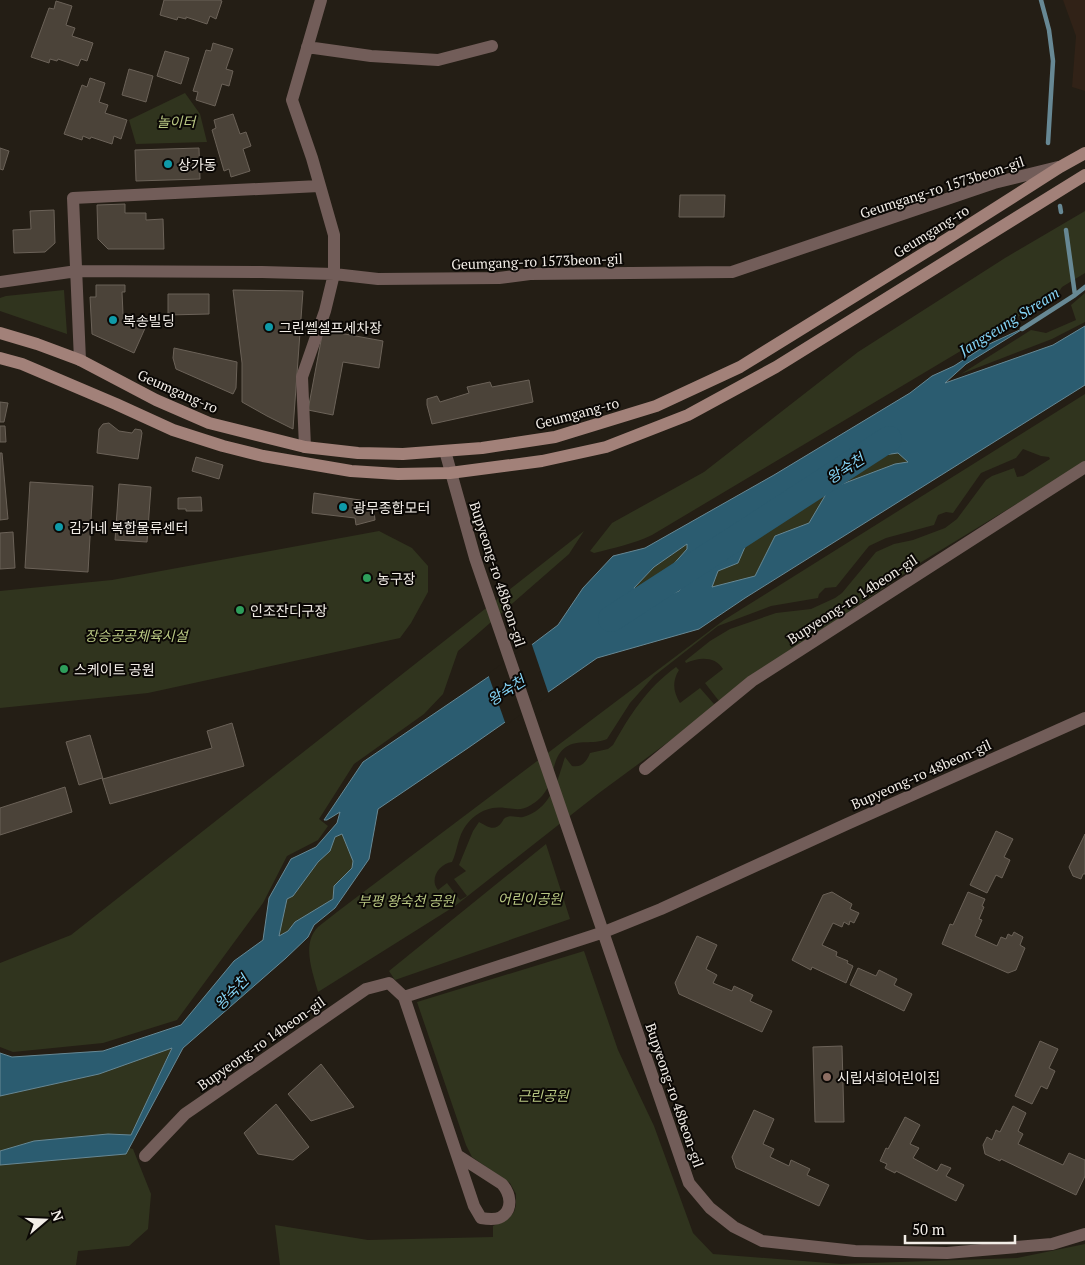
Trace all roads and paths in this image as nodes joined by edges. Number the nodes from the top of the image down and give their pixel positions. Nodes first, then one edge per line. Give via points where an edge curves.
1 (321, 0) edge
2 (492, 46) dead end
3 (308, 47) junction
4 (1085, 153) edge
5 (1060, 167) junction
6 (1085, 175) edge
7 (319, 186) junction
8 (77, 271) junction
9 (334, 274) junction
10 (0, 282) edge
11 (0, 332) edge
12 (0, 358) edge
13 (80, 360) junction
14 (305, 447) junction
15 (444, 451) junction
16 (1085, 468) edge
17 (450, 473) junction
18 (1085, 718) edge
19 (645, 769) dead end
20 (604, 932) junction
21 (404, 997) junction
22 (457, 1155) junction
23 (145, 1156) dead end
24 (1085, 1234) edge

1 - 3 street
2 - 3 street via 438,60 371,56
3 - 7 street via 292,100
4 - 5 main road, Geumgang-ro
5 - 9 street, Geumgang-ro 1573beon-gil via 994,183 732,272 388,279
5 - 15 main road, Geumgang-ro via 740,367 656,406 555,437
6 - 17 main road via 776,367 688,415 606,447 542,461
7 - 8 street via 74,198
7 - 9 street via 334,235
8 - 9 street, Geumgang-ro 1573beon-gil
8 - 10 street, Geumgang-ro 1573beon-gil
8 - 13 street
9 - 14 street via 302,377
11 - 13 main road, Geumgang-ro
12 - 17 main road via 22,364 173,430 223,446 351,471
13 - 14 main road, Geumgang-ro via 156,400 209,423
14 - 15 main road, Geumgang-ro via 358,454
15 - 17 street, Bupyeong-ro 48beon-gil
16 - 19 street, Bupyeong-ro 14beon-gil via 752,682
17 - 20 street, Bupyeong-ro 48beon-gil via 475,558
18 - 20 street, Bupyeong-ro 48beon-gil
20 - 21 street
20 - 24 street, Bupyeong-ro 48beon-gil via 690,1184 710,1208 734,1226 762,1241 855,1250 947,1253 1052,1244
21 - 22 street
21 - 23 street, Bupyeong-ro 14beon-gil via 389,983 366,990 185,1114
22 - 22 street via 481,1218 501,1217 509,1208 508,1190

